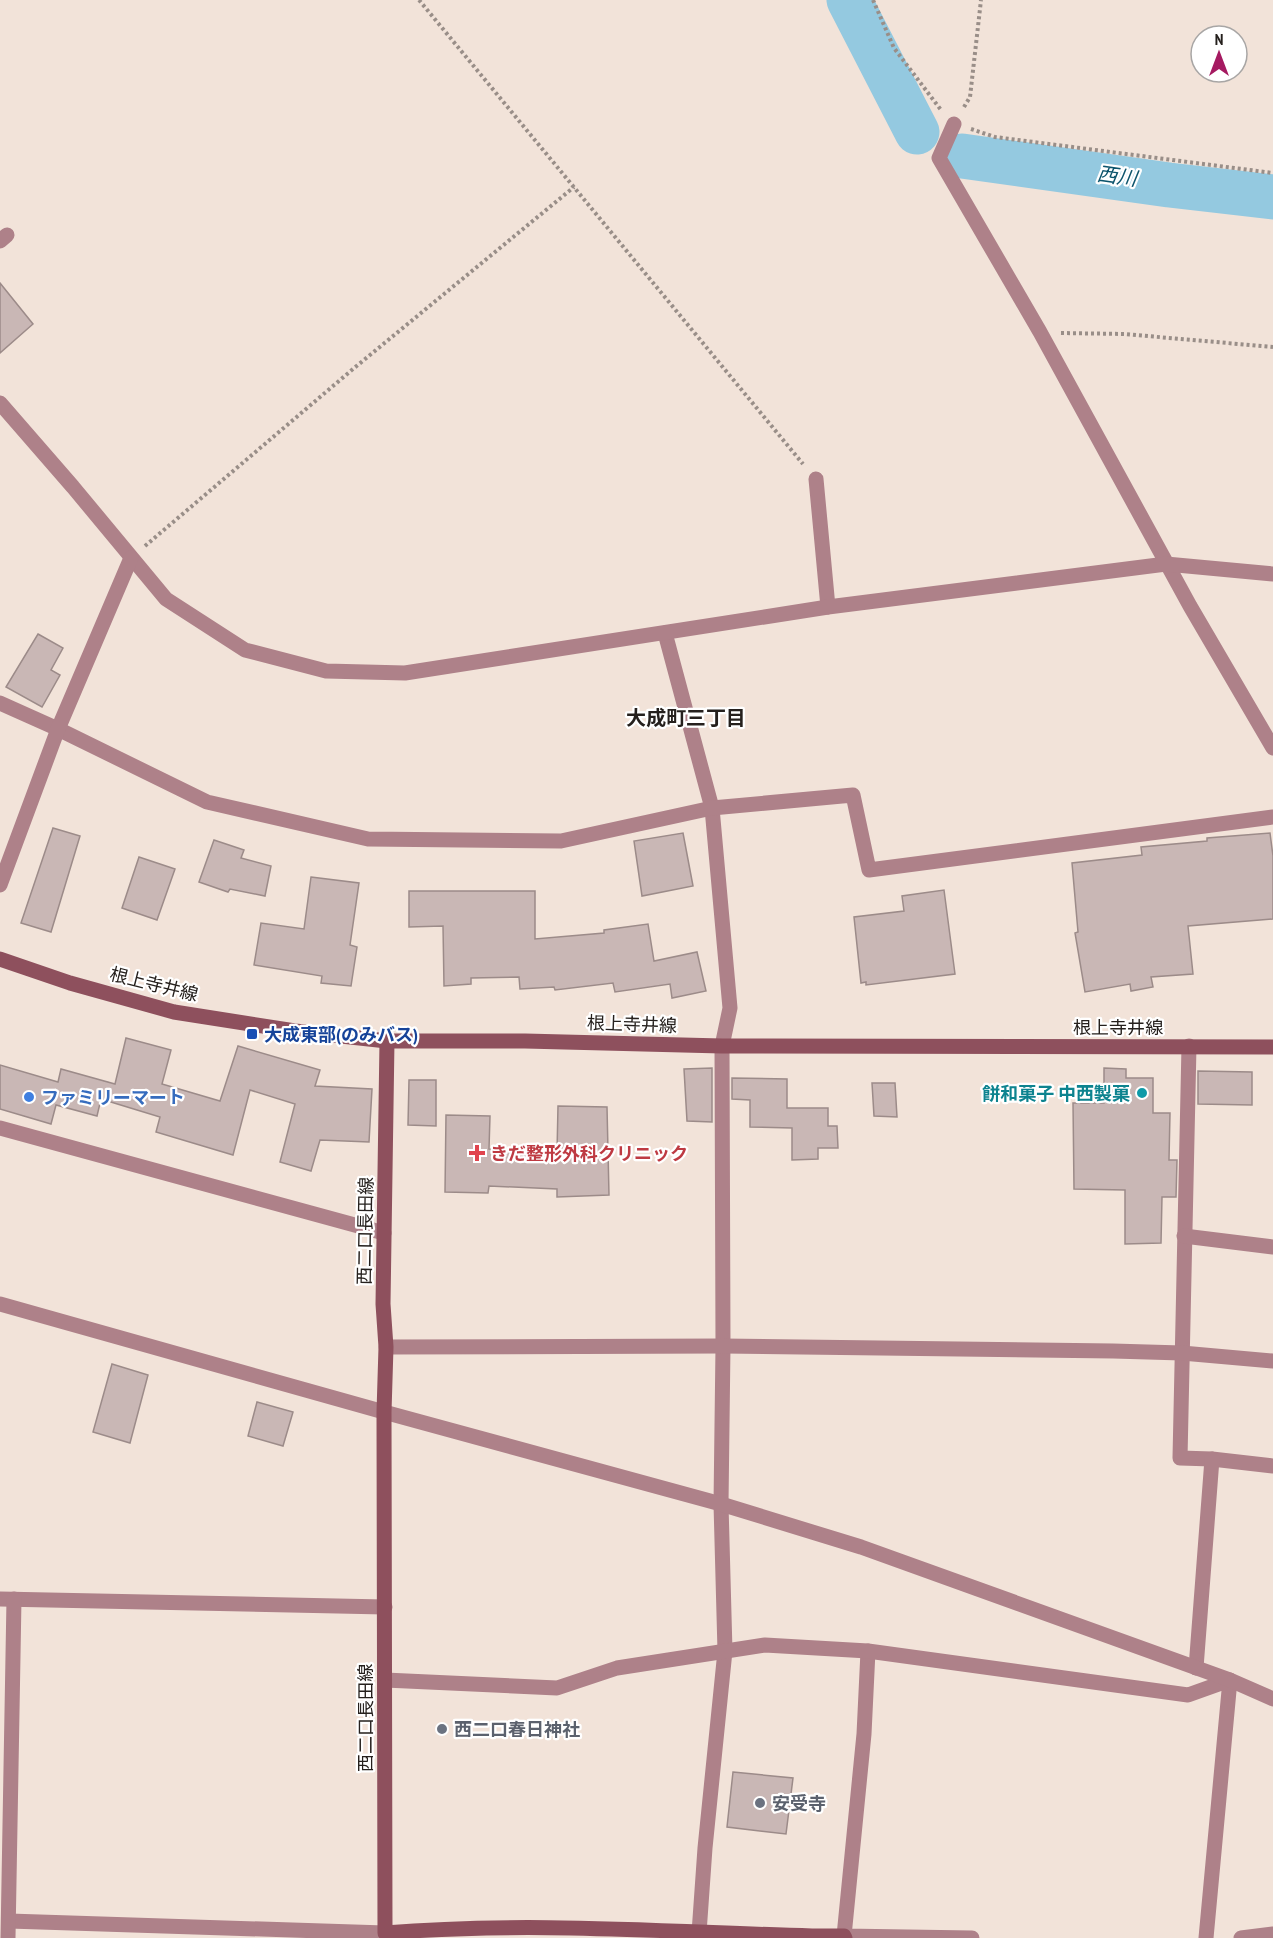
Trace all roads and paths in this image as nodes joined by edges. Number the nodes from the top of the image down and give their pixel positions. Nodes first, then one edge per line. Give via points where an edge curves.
1 (420, 0) edge
2 (873, 0) edge
3 (981, 0) edge
4 (954, 124) junction
5 (1273, 173) edge
6 (574, 187) junction
7 (1040, 332) junction
8 (1273, 347) edge
9 (0, 403) edge
10 (816, 479) joint
11 (131, 558) junction
12 (1166, 564) junction
13 (1273, 574) edge
14 (828, 607) junction
15 (665, 633) junction
16 (0, 703) edge
17 (58, 729) junction
18 (1273, 748) edge
19 (712, 808) junction
20 (1273, 817) edge
21 (0, 885) edge
22 (0, 959) edge
23 (387, 1041) junction
24 (722, 1046) junction
25 (1189, 1046) junction
26 (1273, 1047) edge
27 (0, 1128) edge
28 (384, 1233) junction
29 (1184, 1236) junction
30 (1273, 1247) edge
31 (0, 1304) edge
32 (723, 1346) junction
33 (386, 1347) junction
34 (1182, 1353) junction
35 (1273, 1360) edge
36 (384, 1412) junction
37 (1212, 1459) junction
38 (1273, 1466) edge
39 (721, 1504) junction
40 (7, 1599) edge
41 (385, 1607) junction
42 (725, 1651) junction
43 (868, 1651) junction
44 (1196, 1668) junction
45 (385, 1680) junction
46 (1230, 1680) junction
47 (1273, 1699) edge
48 (9, 1921) junction
49 (554, 1933) edge
50 (699, 1933) junction
51 (1273, 1934) edge
52 (385, 1935) edge
53 (844, 1937) edge
54 (9, 1938) edge
55 (972, 1938) edge
56 (1206, 1938) edge
57 (1241, 1938) edge

1 - 6 path
2 - 4 path via 894,48
3 - 4 path via 970,97
4 - 5 path via 995,137
4 - 7 street via 939,158
6 - 10 path
6 - 11 path via 352,369
7 - 8 path via 1124,334
7 - 12 street
9 - 11 street
10 - 14 street
11 - 15 street via 166,599 245,650 326,671 405,673
11 - 17 street
12 - 13 street
12 - 14 street
12 - 18 street
14 - 15 street
15 - 19 street
16 - 17 street
17 - 19 street via 207,802 368,839 561,841
17 - 21 street
19 - 20 street via 853,795 869,870
19 - 24 street via 730,1008
22 - 23 main road, 根上寺井線 via 174,1012
23 - 24 main road, 根上寺井線
23 - 28 main road, 西二口長田線
24 - 25 main road, 根上寺井線
24 - 32 street
25 - 26 main road, 根上寺井線
25 - 29 street
27 - 28 street
28 - 33 main road, 西二口長田線
29 - 30 street
29 - 34 street
31 - 36 street
32 - 33 street
32 - 34 street
32 - 39 street
33 - 36 main road, 西二口長田線
34 - 35 street
34 - 37 street via 1180,1458
36 - 39 street
36 - 41 main road, 西二口長田線
37 - 38 street
37 - 44 street
39 - 42 street
39 - 44 street via 861,1547
40 - 41 street
40 - 48 street
41 - 45 main road, 西二口長田線
42 - 43 street via 765,1645
42 - 45 street via 617,1668 557,1688
42 - 50 street
43 - 46 street via 1188,1695
43 - 53 street
44 - 46 street
45 - 52 main road, 西二口長田線
46 - 47 street
46 - 56 street
48 - 52 street
48 - 54 street
49 - 50 main road
49 - 52 main road via 429,1929
50 - 53 main road
51 - 57 street
53 - 55 street

